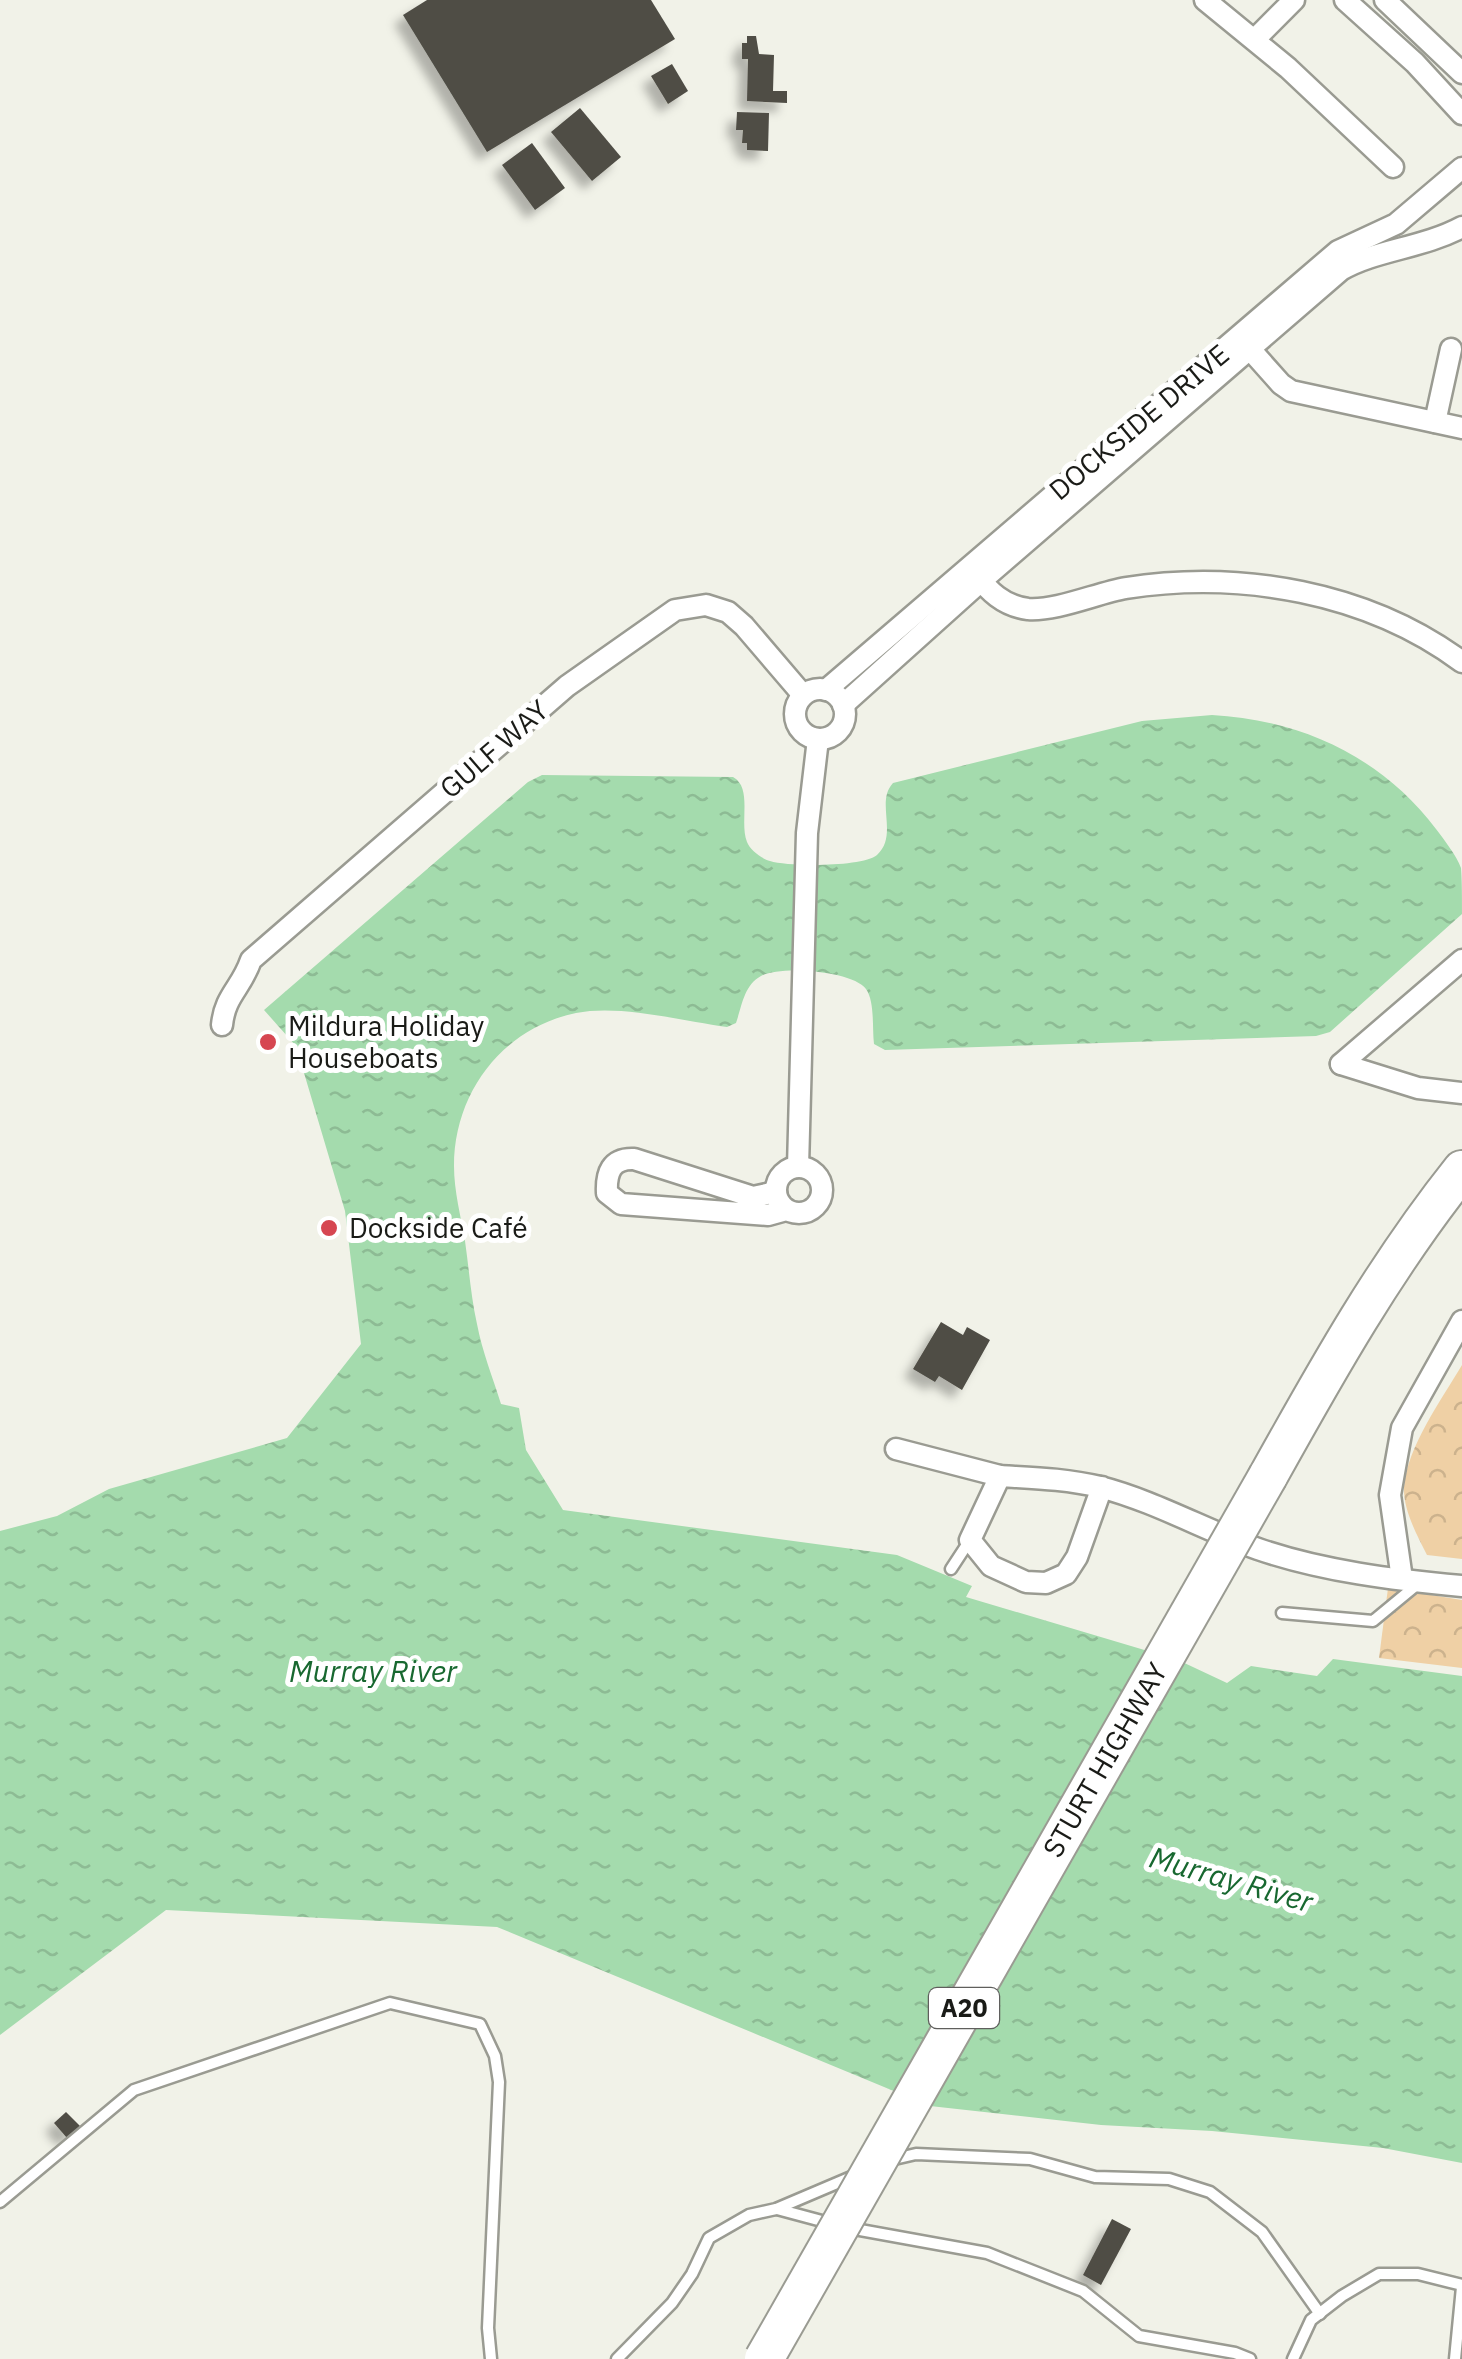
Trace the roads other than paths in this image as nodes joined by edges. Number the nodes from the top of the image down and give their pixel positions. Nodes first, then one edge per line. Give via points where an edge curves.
1 (1205, 0) edge
2 (1294, 0) edge
3 (1346, 0) edge
4 (1385, 0) edge
5 (1255, 39) junction
6 (1462, 73) edge
7 (1462, 114) edge
8 (1393, 167) dead end
9 (1462, 168) edge
10 (1462, 227) edge
11 (1244, 343) junction
12 (1452, 349) dead end
13 (1435, 422) junction
14 (1462, 428) edge
15 (975, 574) junction
16 (1462, 662) edge
17 (826, 690) junction
18 (803, 695) junction
19 (843, 705) junction
20 (818, 739) junction
21 (1462, 960) edge
22 (222, 1026) dead end
23 (1462, 1093) edge
24 (798, 1167) junction
25 (1462, 1170) edge
26 (781, 1201) junction
27 (1462, 1321) edge
28 (896, 1449) dead end
29 (1000, 1476) junction
30 (1102, 1487) junction
31 (970, 1540) junction
32 (951, 1569) dead end
33 (1411, 1581) junction
34 (1462, 1586) edge
35 (1282, 1613) dead end
36 (0, 2202) edge
37 (776, 2209) junction
38 (1462, 2286) edge
39 (1320, 2314) junction
40 (491, 2359) edge
41 (618, 2359) edge
42 (764, 2359) edge
43 (1250, 2359) edge
44 (1293, 2359) edge
45 (1455, 2359) edge

1 - 5 street
2 - 5 street
3 - 7 street
4 - 6 street
5 - 8 street
9 - 11 street, DOCKSIDE DRIVE via 1402,220 1338,252
10 - 11 street, DOCKSIDE DRIVE via 1346,267
11 - 13 street via 1292,391
11 - 15 street, DOCKSIDE DRIVE
12 - 13 street
13 - 14 street
15 - 16 street via 1006,605 1033,609 1126,588 1262,583 1333,599
15 - 17 street, DOCKSIDE DRIVE
15 - 19 street, DOCKSIDE DRIVE
17 - 18 street
17 - 19 street
18 - 20 street via 795,710 798,726
18 - 22 street, GULF WAY via 728,612 706,605 674,610 567,686 251,960 244,983 224,1002
19 - 20 street via 840,729
20 - 24 street via 807,833
21 - 23 street via 1341,1064 1418,1088
24 - 26 street via 778,1180
24 - 26 street via 819,1178 819,1202 798,1214
25 - 42 highway, STURT HIGHWAY / A20, bridge via 1378,1286
26 - 26 street via 768,1216 622,1204 607,1193 606,1180 611,1166 634,1159
27 - 33 street via 1402,1428 1390,1494
28 - 29 street
29 - 30 street
29 - 31 street
30 - 31 street via 1077,1558 1066,1574 1046,1584 991,1566
30 - 33 street via 1259,1549
31 - 32 lane
33 - 34 street
33 - 35 lane via 1372,1621
36 - 40 lane via 134,2090 390,2004 480,2024 499,2082
37 - 39 lane via 916,2154 1030,2159 1095,2177 1169,2179 1210,2192 1262,2232
37 - 41 lane via 749,2215 709,2238 672,2303
37 - 43 lane via 880,2236 987,2253 1083,2291 1139,2336
38 - 39 lane via 1418,2274 1379,2274
38 - 45 lane
39 - 44 lane

